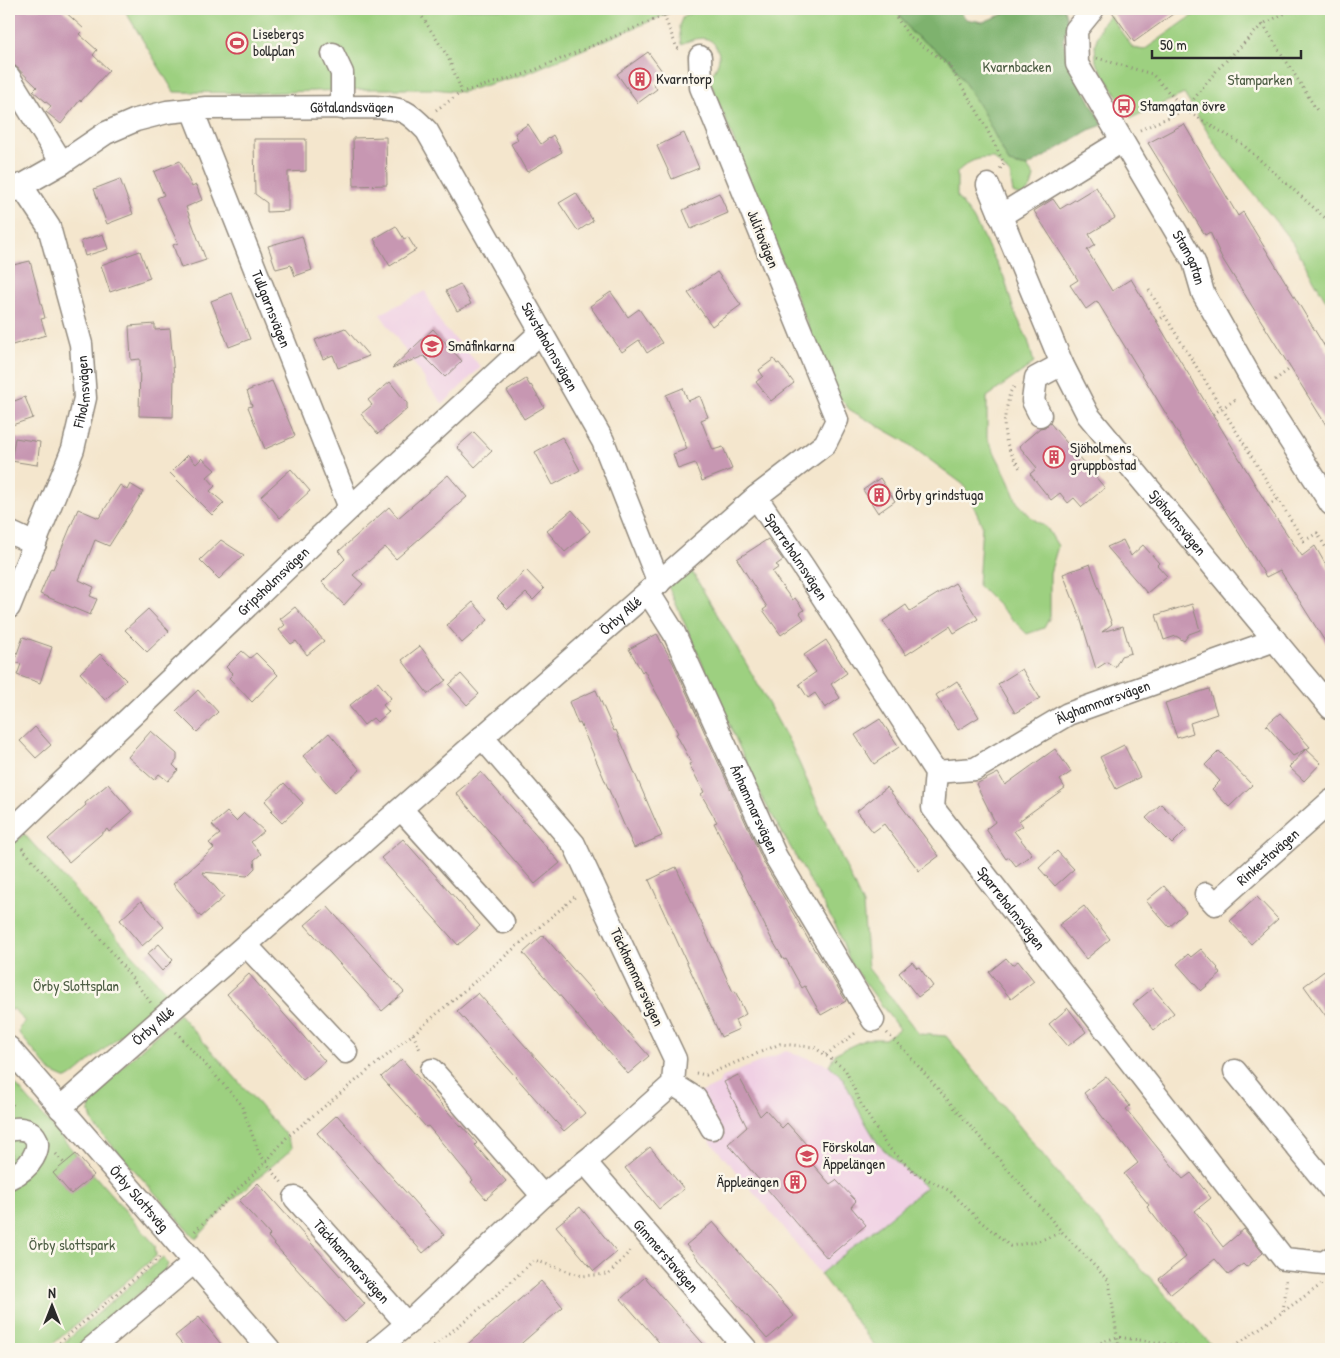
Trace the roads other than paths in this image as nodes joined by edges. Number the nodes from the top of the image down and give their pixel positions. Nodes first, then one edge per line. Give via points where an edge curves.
1 (1093, 9) edge
2 (332, 54) dead end
3 (700, 57) road end
4 (9, 77) edge
5 (342, 108) junction
6 (192, 110) junction
7 (418, 122) joint
8 (1122, 141) junction
9 (62, 163) junction
10 (988, 186) road end
11 (15, 189) edge
12 (1000, 216) junction
13 (541, 332) junction
14 (1062, 364) junction
15 (1040, 415) dead end
16 (837, 420) joint
17 (756, 497) junction
18 (1331, 504) edge
19 (350, 508) junction
20 (9, 532) edge
21 (35, 544) junction
22 (653, 588) junction
23 (9, 607) edge
24 (1275, 640) junction
25 (1327, 695) edge
26 (482, 738) junction
27 (936, 772) junction
28 (1331, 801) edge
29 (401, 809) junction
30 (9, 833) edge
31 (1206, 894) dead end
32 (504, 922) dead end
33 (246, 945) junction
34 (873, 1020) road end
35 (9, 1048) edge
36 (346, 1052) dead end
37 (432, 1070) dead end
38 (1235, 1071) dead end
39 (674, 1076) junction
40 (61, 1109) junction
41 (712, 1128) dead end
42 (9, 1130) edge
43 (33, 1134) junction
44 (585, 1162) junction
45 (9, 1178) edge
46 (1331, 1189) edge
47 (543, 1196) junction
48 (295, 1198) dead end
49 (1331, 1258) edge
50 (194, 1262) junction
51 (407, 1324) junction
52 (91, 1349) edge
53 (269, 1349) edge
54 (377, 1349) edge
55 (746, 1349) edge

1 - 8 street, Stamgatan via 1076,30 1077,64
2 - 5 street via 342,73
3 - 16 street, Julitavägen via 701,87
4 - 9 street
5 - 6 street, Götalandsvägen
5 - 7 street, Götalandsvägen via 395,108 412,115
6 - 9 street, Götalandsvägen via 136,120 106,133
6 - 19 street, Tullgarnsvägen
7 - 13 street, Sävstaholmsvägen via 427,131
8 - 12 street
8 - 18 street, Stamgatan via 1194,262 1203,293 1257,389
9 - 11 street, Götalandsvägen
10 - 12 street, Sjöholmsvägen
11 - 21 street, Fiholmsvägen via 48,227 81,344 85,398 73,449
12 - 14 street, Sjöholmsvägen
13 - 19 street, Gripsholmsvägen
13 - 22 street, Sävstaholmsvägen via 603,440
14 - 15 street via 1036,378 1033,401
14 - 24 street, Sjöholmsvägen via 1088,415
16 - 17 street, Örby Allé via 826,444
17 - 22 street, Örby Allé
17 - 27 street, Sparreholmsvägen
19 - 30 street, Gripsholmsvägen
20 - 21 street
21 - 23 street, Fiholmsvägen
22 - 26 street, Örby Allé
22 - 34 street, Ånhammarsvägen via 776,857
24 - 25 street, Sjöholmsvägen
24 - 27 street, Älghammarsvägen via 1068,714 975,769
26 - 29 street, Örby Allé
26 - 39 street, Täckhammarsvägen via 574,844 675,1059
27 - 49 street, Sparreholmsvägen via 933,808 1284,1259 1324,1262
28 - 31 street, Rinkestavägen via 1215,904
29 - 32 street
29 - 33 street, Örby Allé
33 - 36 street
33 - 40 street, Örby Allé
35 - 40 street, Örby Slottsväg
37 - 47 street
38 - 46 street
39 - 41 street via 695,1098
39 - 44 street
40 - 43 street, Örby Allé
40 - 50 street, Örby Slottsväg
42 - 43 street via 23,1128
43 - 45 street via 37,1142 33,1159
44 - 47 street
44 - 55 street, Gimmerstavägen
47 - 51 street
48 - 51 street, Täckhammarsvägen
50 - 52 street
50 - 53 street, Örby Slottsväg
51 - 54 street

